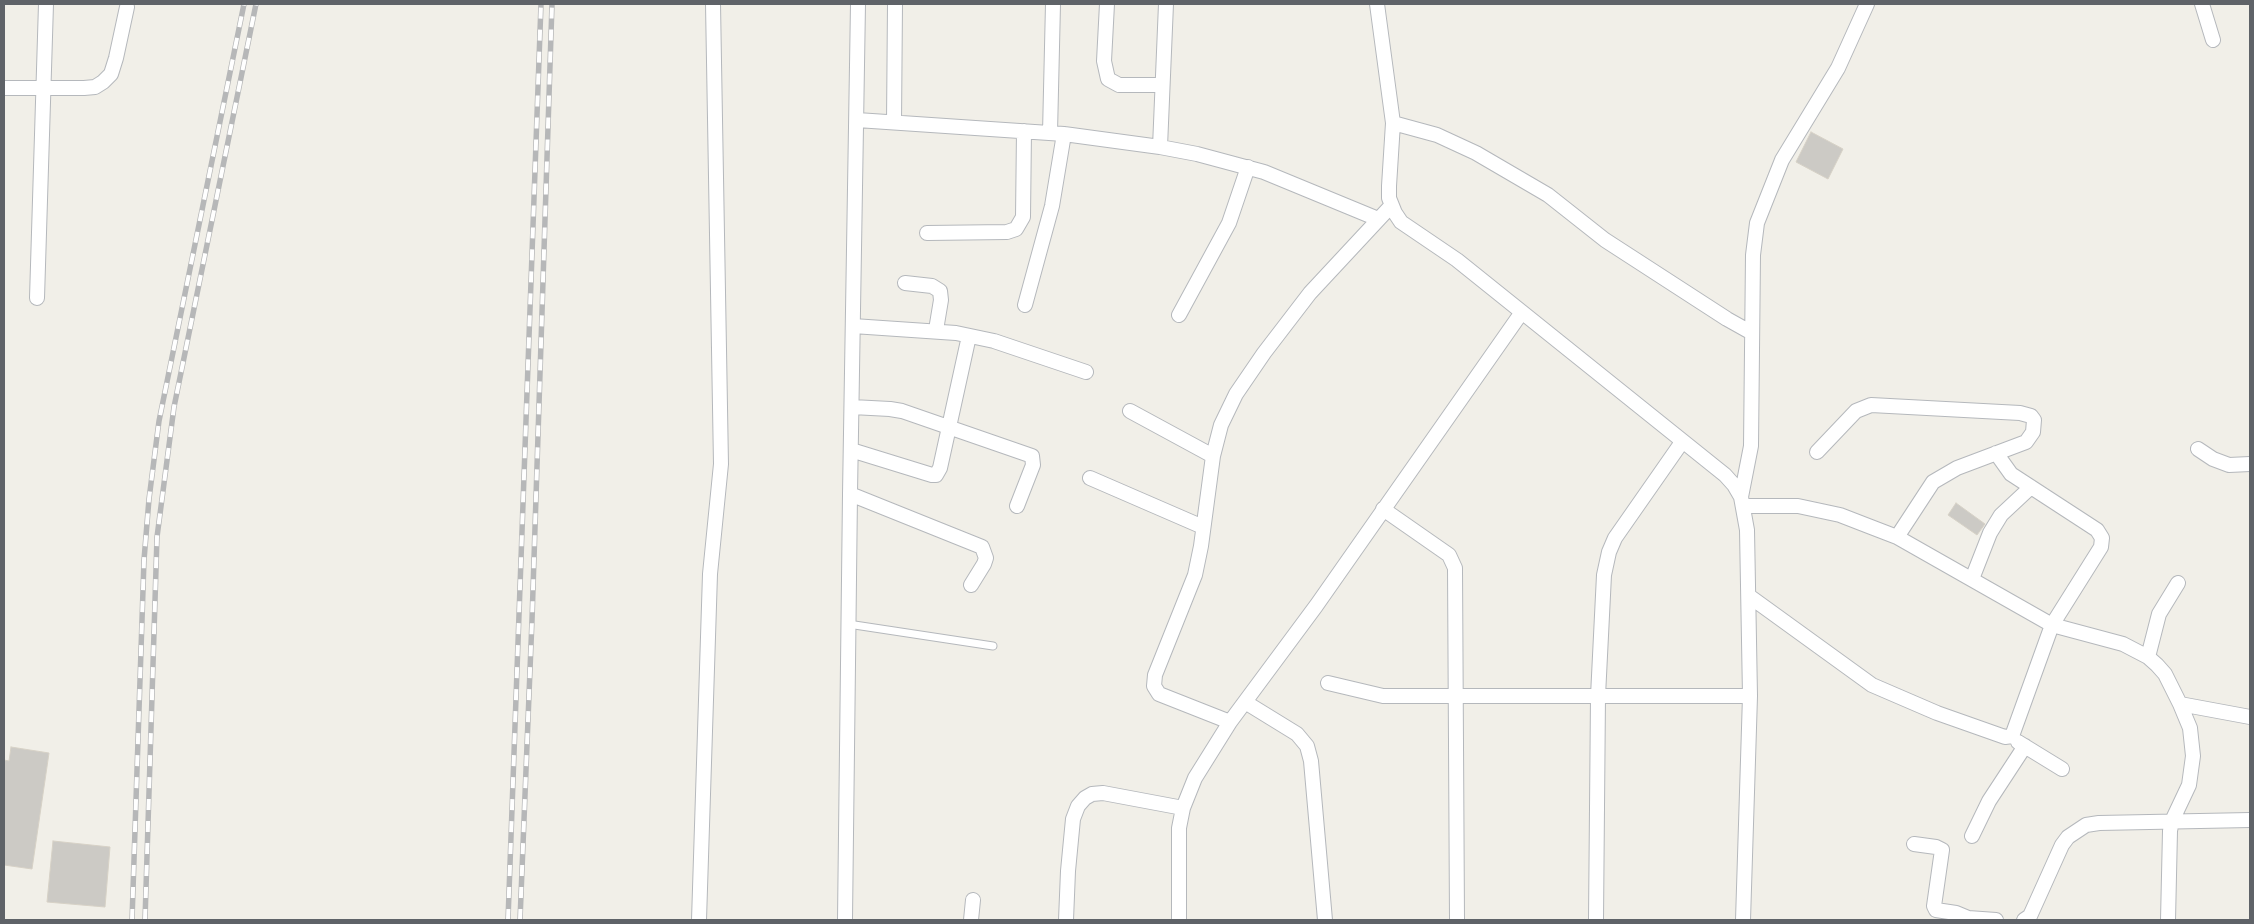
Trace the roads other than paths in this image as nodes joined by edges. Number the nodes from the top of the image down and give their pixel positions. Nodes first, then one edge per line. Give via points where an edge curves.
1 (46, 4) edge
2 (714, 4) edge
3 (858, 4) edge
4 (895, 4) edge
5 (1053, 4) edge
6 (1107, 4) edge
7 (1166, 4) edge
8 (1377, 4) edge
9 (1867, 4) edge
10 (2202, 4) edge
11 (127, 7) dead end
12 (2213, 40) dead end
13 (1162, 85) junction
14 (4, 88) edge
15 (45, 88) junction
16 (857, 120) junction
17 (894, 122) junction
18 (1393, 123) junction
19 (1024, 131) junction
20 (1057, 134) junction
21 (1160, 147) junction
22 (1248, 167) junction
23 (1391, 206) junction
24 (1378, 219) junction
25 (927, 232) dead end
26 (905, 283) dead end
27 (37, 298) dead end
28 (1025, 305) dead end
29 (1522, 312) junction
30 (1179, 315) dead end
31 (854, 326) junction
32 (936, 330) junction
33 (1752, 333) junction
34 (969, 336) junction
35 (1086, 372) dead end
36 (852, 407) junction
37 (1130, 411) dead end
38 (949, 428) junction
39 (1682, 442) junction
40 (2198, 449) dead end
41 (851, 450) junction
42 (1817, 452) dead end
43 (1996, 453) junction
44 (1213, 456) junction
45 (2250, 464) edge
46 (1090, 478) dead end
47 (2031, 487) junction
48 (850, 494) junction
49 (1742, 502) junction
50 (1017, 506) dead end
51 (1383, 510) junction
52 (1204, 527) junction
53 (1897, 537) junction
54 (1972, 579) junction
55 (2178, 583) dead end
56 (971, 585) dead end
57 (1748, 596) junction
58 (848, 624) junction
59 (2052, 625) junction
60 (993, 646) dead end
61 (2148, 657) junction
62 (1328, 683) dead end
63 (1455, 695) junction
64 (1598, 696) junction
65 (1750, 696) junction
66 (1245, 702) junction
67 (2180, 704) junction
68 (2250, 717) edge
69 (1230, 722) junction
70 (2009, 737) junction
71 (2025, 746) junction
72 (2062, 769) dead end
73 (1183, 808) junction
74 (2250, 820) edge
75 (2172, 821) junction
76 (1972, 836) dead end
77 (1914, 844) dead end
78 (973, 900) dead end
79 (1962, 918) edge
80 (699, 920) edge
81 (845, 920) edge
82 (971, 920) edge
83 (1066, 920) edge
84 (1179, 920) edge
85 (1325, 920) edge
86 (1457, 920) edge
87 (1596, 920) edge
88 (1743, 920) edge
89 (1996, 920) edge
90 (2024, 920) edge
91 (2168, 920) edge

1 - 15 street
2 - 80 street via 722,464 710,574
3 - 16 street
4 - 17 street
5 - 20 street
6 - 13 street via 1104,61 1108,79 1119,85
7 - 13 street
8 - 18 street
9 - 33 street via 1838,68 1782,160 1757,224 1753,255
10 - 12 street
11 - 15 street via 116,58 103,82 95,87
13 - 21 street
14 - 15 street
15 - 27 street
16 - 17 street
16 - 31 street
17 - 19 street
18 - 23 street
18 - 33 street via 1437,135 1492,162 1548,195 1605,240
19 - 20 street
19 - 25 street via 1023,217 1016,229 1007,232
20 - 21 street
20 - 28 street via 1052,206
21 - 22 street
22 - 24 street
22 - 30 street via 1230,223
23 - 24 street
23 - 29 street via 1401,222 1457,260
24 - 44 street via 1310,293 1264,353 1227,410
26 - 32 street via 932,286 940,291
29 - 39 street
29 - 51 street
31 - 32 street
31 - 36 street
32 - 34 street
33 - 49 street via 1751,446
34 - 35 street via 994,341
34 - 38 street
36 - 38 street via 890,408
36 - 41 street
37 - 44 street
38 - 41 street via 936,475
38 - 50 street via 1032,456 1033,465
39 - 49 street via 1725,475
39 - 64 street via 1625,522 1609,552 1604,575
40 - 45 street via 2213,460 2229,465
41 - 48 street
42 - 43 street via 1856,411 1871,405 2031,416 2034,424 2030,439
43 - 47 street via 2011,474
43 - 53 street via 1957,468 1933,482
44 - 52 street
46 - 52 street
47 - 54 street via 2001,515 1990,533
47 - 59 street via 2097,530 2102,538 2101,546
48 - 56 street via 982,547 986,558
48 - 58 street
49 - 53 street via 1798,506 1840,516
49 - 57 street via 1747,530
51 - 63 street via 1449,555 1455,568
51 - 66 street
52 - 69 street via 1195,575 1155,675 1154,686 1159,694
53 - 54 street
54 - 59 street
55 - 61 street via 2159,614
57 - 65 street
57 - 70 street via 1872,685 1937,713
58 - 60 lane
58 - 81 street
59 - 61 street via 2123,644
59 - 70 street via 2015,731
61 - 67 street via 2165,674
62 - 63 street via 1383,696
63 - 64 street
63 - 86 street
64 - 65 street
64 - 87 street
65 - 88 street
66 - 69 street
66 - 85 street via 1297,734 1307,746 1312,761
67 - 68 street
67 - 75 street via 2190,728 2193,756 2189,784
69 - 73 street via 1195,778
70 - 71 street
71 - 72 street
71 - 76 street
73 - 83 street via 1104,793 1085,798 1074,819
73 - 84 street via 1179,828
74 - 75 street
75 - 90 street via 2099,823 2075,831 2062,845 2030,916
75 - 91 street
77 - 79 street via 1942,850 1934,908
78 - 82 street
79 - 89 street

